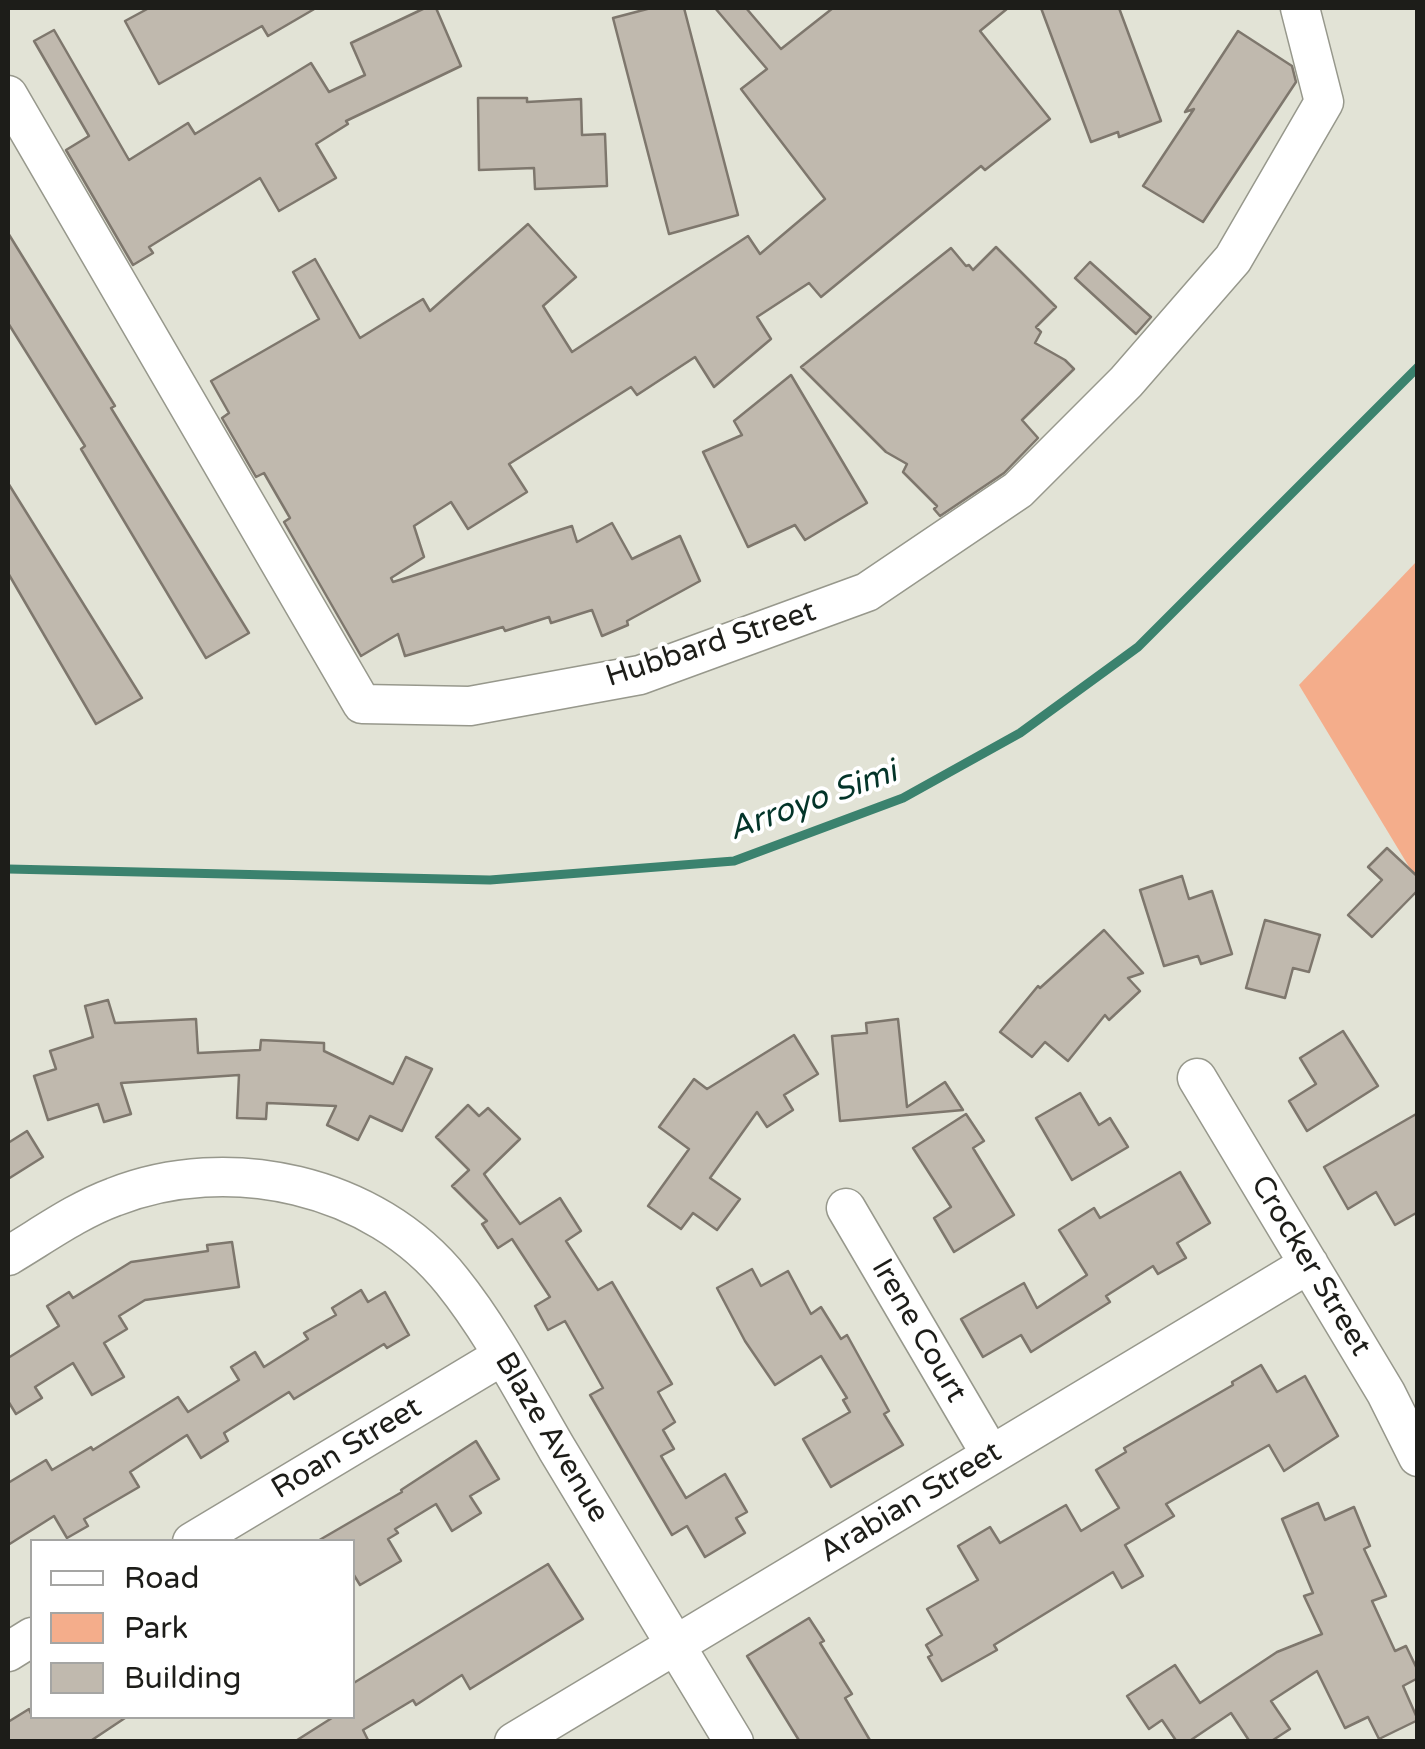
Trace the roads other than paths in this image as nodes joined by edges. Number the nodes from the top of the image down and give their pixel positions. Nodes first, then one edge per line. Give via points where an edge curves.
1 (1300, 8) edge
2 (8, 95) edge
3 (1197, 1078) dead end
4 (846, 1208) dead end
5 (8, 1256) edge
6 (1309, 1264) junction
7 (502, 1356) junction
8 (990, 1455) junction
9 (1418, 1457) edge
10 (197, 1539) edge
11 (30, 1639) edge
12 (676, 1644) junction
13 (8, 1652) edge
14 (514, 1742) edge
15 (734, 1742) edge

1 - 2 street, Hubbard Street via 1324,102 1233,259 1126,382 1018,490 867,592 640,675 470,706 362,704
3 - 6 street, Crocker Street
4 - 8 street, Irene Court
5 - 7 street, Blaze Avenue via 114,1196 178,1178 248,1178 312,1188 355,1204 422,1249
6 - 8 street, Arabian Street
6 - 9 street, Crocker Street
7 - 10 street, Roan Street
7 - 12 street, Blaze Avenue
8 - 12 street, Arabian Street
11 - 13 street
12 - 14 street, Arabian Street
12 - 15 street, Blaze Avenue

